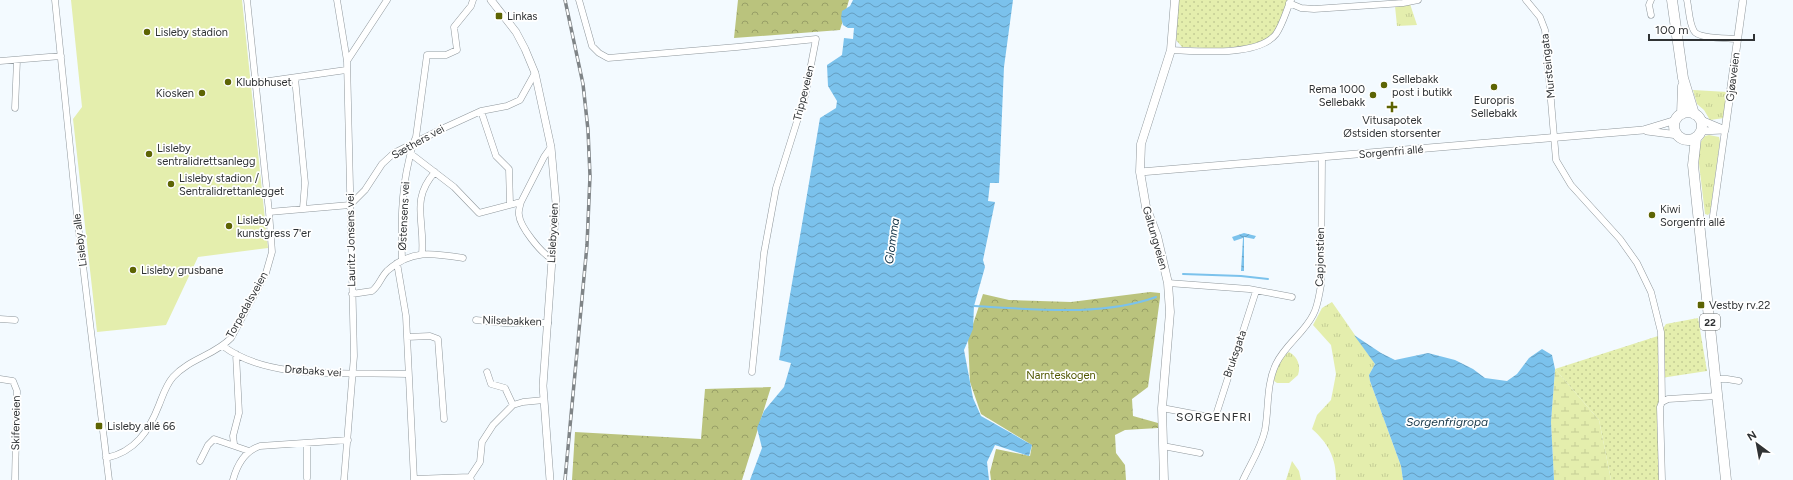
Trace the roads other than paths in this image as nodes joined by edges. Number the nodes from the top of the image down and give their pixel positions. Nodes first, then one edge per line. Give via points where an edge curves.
1 (55, 0) edge
2 (247, 0) edge
3 (337, 0) edge
4 (387, 0) edge
5 (474, 0) edge
6 (491, 0) edge
7 (579, 0) edge
8 (1175, 0) edge
9 (1418, 0) edge
10 (1526, 0) edge
11 (1651, 0) edge
12 (1672, 0) edge
13 (1687, 0) edge
14 (1743, 0) edge
15 (1290, 2) edge
16 (1360, 3) edge
17 (1651, 15) dead end
18 (1737, 39) junction
19 (1171, 50) junction
20 (61, 56) junction
21 (17, 60) junction
22 (0, 61) edge
23 (347, 61) junction
24 (346, 70) junction
25 (535, 73) junction
26 (295, 78) junction
27 (1684, 78) junction
28 (255, 83) junction
29 (15, 108) dead end
30 (482, 111) junction
31 (1679, 117) junction
32 (1697, 117) junction
33 (1643, 130) junction
34 (1725, 130) junction
35 (1699, 134) junction
36 (1680, 137) junction
37 (1554, 138) junction
38 (412, 144) junction
39 (551, 147) junction
40 (411, 154) junction
41 (1322, 158) junction
42 (1693, 165) junction
43 (435, 172) junction
44 (1140, 172) junction
45 (521, 202) junction
46 (510, 204) junction
47 (350, 205) junction
48 (304, 208) junction
49 (269, 212) junction
50 (1712, 223) dead end
51 (422, 254) junction
52 (463, 258) dead end
53 (552, 259) junction
54 (399, 262) junction
55 (1168, 283) junction
56 (1256, 291) junction
57 (352, 294) junction
58 (1292, 297) dead end
59 (0, 319) edge
60 (15, 320) dead end
61 (476, 320) dead end
62 (548, 323) junction
63 (407, 337) junction
64 (223, 346) junction
65 (236, 354) junction
66 (488, 372) dead end
67 (752, 372) dead end
68 (353, 373) junction
69 (408, 374) junction
70 (0, 379) edge
71 (1716, 379) junction
72 (1739, 382) dead end
73 (1717, 396) junction
74 (544, 400) junction
75 (1662, 402) junction
76 (513, 405) junction
77 (1162, 408) junction
78 (444, 419) dead end
79 (348, 440) junction
80 (307, 443) junction
81 (234, 444) junction
82 (1162, 446) junction
83 (249, 451) junction
84 (1200, 453) dead end
85 (106, 458) junction
86 (200, 461) dead end
87 (307, 478) dead end
88 (414, 479) edge
89 (471, 479) edge
90 (15, 480) edge
91 (109, 480) edge
92 (234, 480) edge
93 (344, 480) edge
94 (550, 480) edge
95 (1164, 480) edge
96 (1242, 480) edge
97 (1662, 480) edge
98 (1726, 480) edge

1 - 20 street, Lisleby alle
2 - 28 street
3 - 23 street, Lauritz Jonsens vei
4 - 23 street
5 - 38 street, Østensens vei via 454,27 457,50 446,55 427,55 416,137
6 - 25 street, Lislebyveien via 516,32
7 - 67 street, Trippeveien via 592,46 608,58 816,39 805,96 776,188 764,253
8 - 19 main road, Galtungveien
9 - 16 street via 1403,3
10 - 37 street, Mursteingata via 1540,18 1545,30
11 - 17 street
12 - 27 highway, 22
13 - 18 street via 1696,34 1702,37
14 - 18 street, Gjøaveien
15 - 16 street via 1306,9
15 - 19 street via 1281,27 1261,45 1209,51
18 - 34 street, Gjøaveien
19 - 44 main road, Galtungveien via 1141,144
20 - 21 street
20 - 85 street, Lisleby alle
21 - 22 street
21 - 29 street
23 - 24 street, Lauritz Jonsens vei
24 - 26 street
24 - 47 street, Lauritz Jonsens vei
25 - 30 street, Sæthers vei via 520,100 507,106
25 - 39 street, Lislebyveien
26 - 28 street
26 - 48 street via 305,183
27 - 31 highway, 22
27 - 32 highway, 22
28 - 49 street
30 - 38 street, Sæthers vei
30 - 46 street via 496,156 509,169
31 - 32 highway via 1686,113
31 - 33 street
31 - 36 highway, 22 via 1675,128
32 - 34 street
32 - 35 highway, 22
33 - 36 street
33 - 37 street, Sorgenfri allé
34 - 35 street
34 - 50 street, Gjøaveien
35 - 36 highway via 1687,140
35 - 42 highway, 22
36 - 42 highway, 22
37 - 41 street, Sorgenfri allé
37 - 75 street, Mursteingata via 1559,167 1571,186 1620,239 1637,263 1651,292 1661,332
38 - 40 street, Østensens vei
38 - 47 street, Sæthers vei via 388,158 366,190
39 - 45 street
39 - 53 street, Lislebyveien via 556,203
40 - 43 street
40 - 54 street, Østensens vei via 402,202
41 - 44 street, Sorgenfri allé
41 - 96 street, Capjonstien via 1321,285 1317,306 1307,324 1288,345 1276,364 1270,382 1262,442
42 - 71 highway, 22
43 - 46 street via 454,187 478,213
43 - 51 street via 420,198
44 - 55 main road, Galtungveien via 1146,207 1157,236
45 - 46 street
45 - 53 street via 520,219 540,251
47 - 48 street
47 - 57 street, Lauritz Jonsens vei
48 - 49 street
49 - 64 street, Torpedalsveien via 271,260 236,329
51 - 52 street
51 - 54 street via 412,255
53 - 62 street, Lislebyveien
54 - 57 street via 384,274 372,291
54 - 63 street, Østensens vei
55 - 56 street
55 - 77 main road, Galtungveien via 1170,312
56 - 58 street
56 - 77 street, Bruksgata via 1215,418
57 - 68 street, Lauritz Jonsens vei
59 - 60 street
61 - 62 street, Nilsebakken
62 - 74 street, Lislebyveien
63 - 69 street, Østensens vei
63 - 78 street via 430,336 438,339
64 - 65 street, Drøbaks vei
64 - 85 street, Torpedalsveien via 180,370 167,385 152,424 142,438 134,446
65 - 68 street, Drøbaks vei via 261,364 289,370
65 - 81 street via 240,413 233,436
66 - 76 street via 492,385 505,388
68 - 69 street, Drøbaks vei
68 - 79 street, Lauritz Jonsens vei
69 - 88 street, Østensens vei
70 - 90 street, Skiferveien via 13,381 17,391
71 - 72 street
71 - 73 highway, 22
73 - 75 street via 1668,399
73 - 98 highway, 22
74 - 76 street
74 - 94 street, Lislebyveien
75 - 97 street, Mursteingata
76 - 89 street via 484,437 480,462
77 - 82 main road, Galtungveien
79 - 80 street
79 - 93 street, Lauritz Jonsens vei
80 - 83 street via 260,446
80 - 87 street
81 - 83 street
81 - 86 street via 217,438 212,439
82 - 84 street
82 - 95 main road, Galtungveien
83 - 92 street via 240,463
85 - 91 street, Lisleby alle
88 - 89 street

